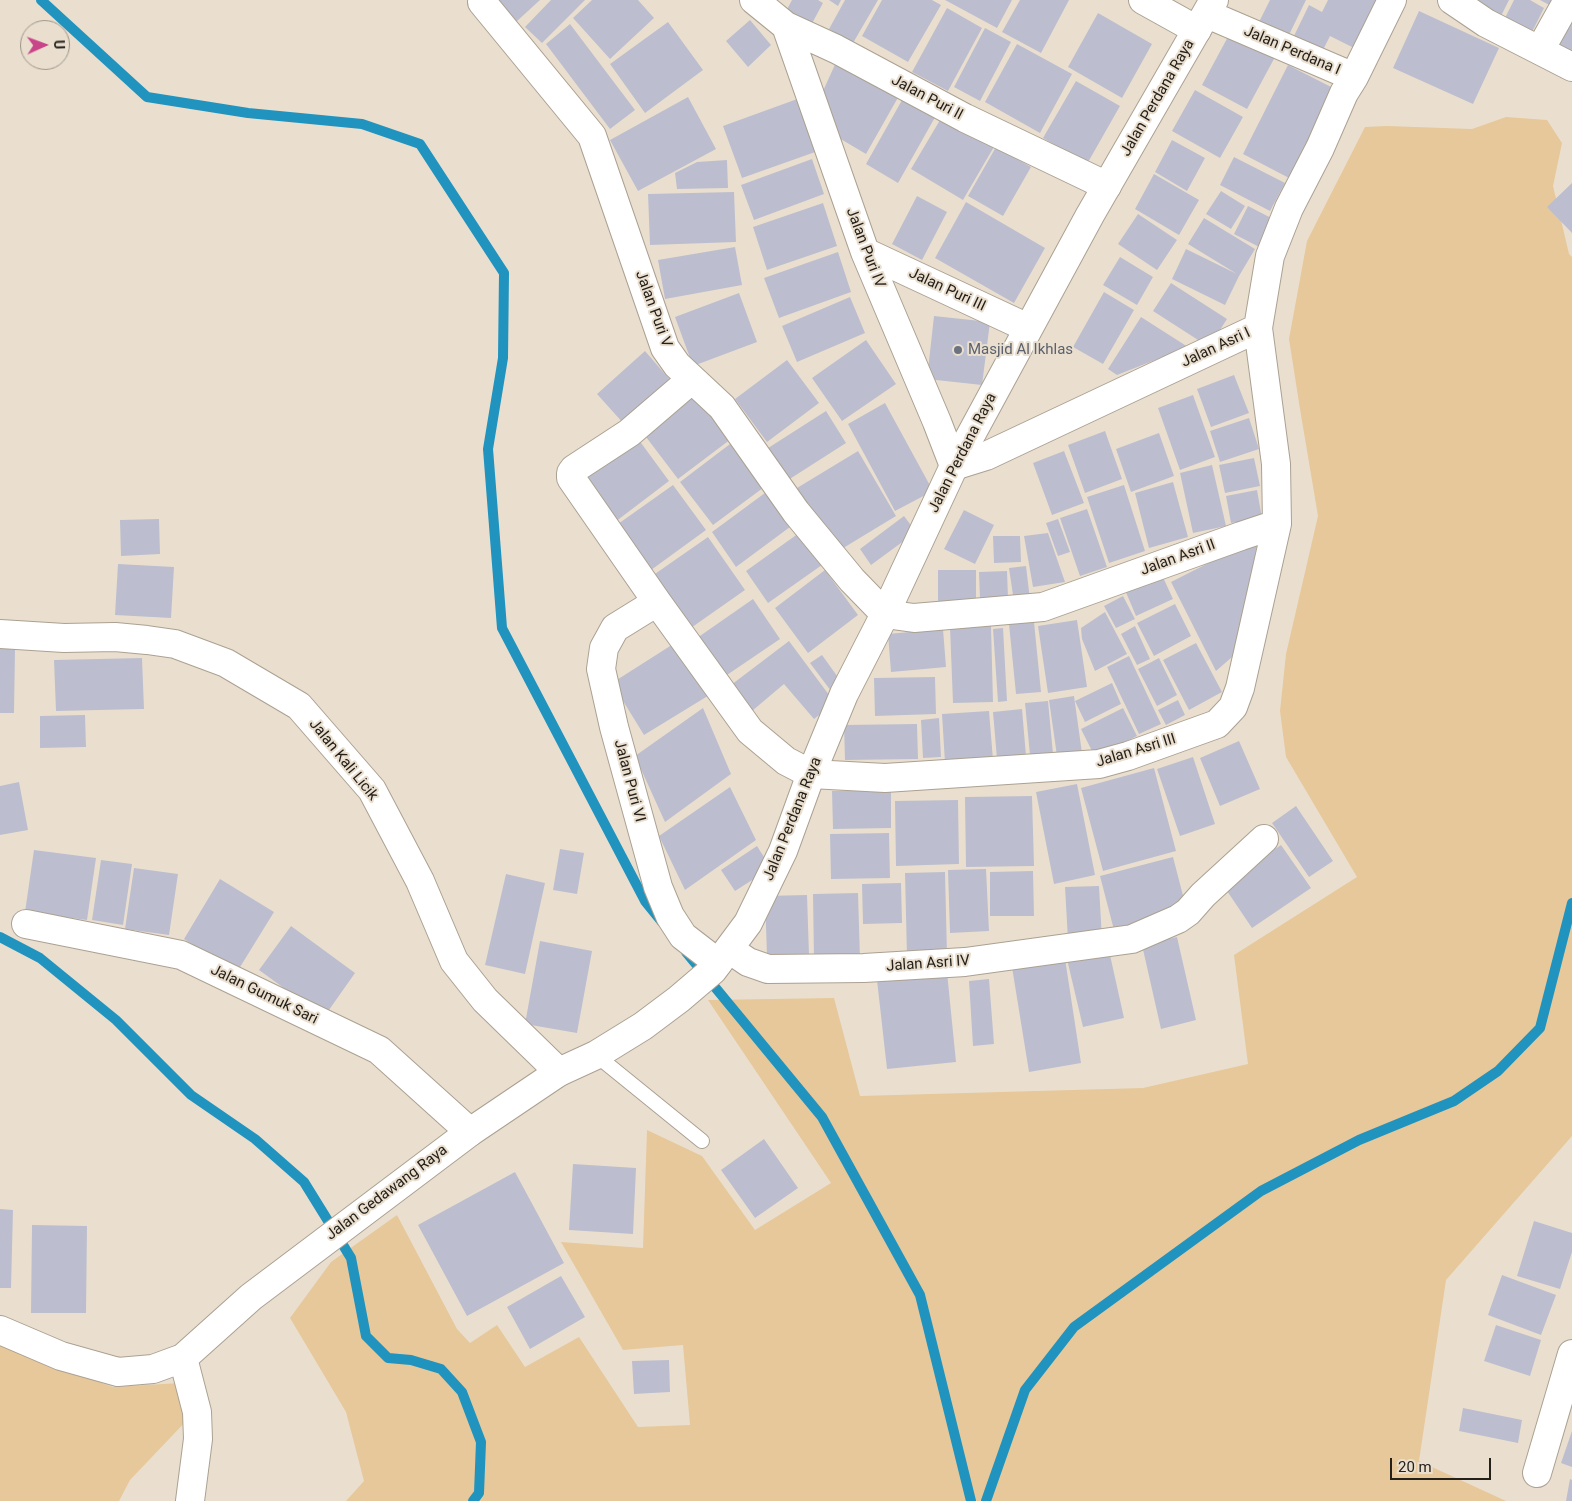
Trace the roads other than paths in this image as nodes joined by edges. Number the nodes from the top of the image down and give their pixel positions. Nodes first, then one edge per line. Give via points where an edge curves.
1 (754, 0) edge
2 (1142, 0) edge
3 (1392, 0) edge
4 (1452, 0) edge
5 (1568, 0) edge
6 (482, 2) dead end
7 (1206, 15) edge
8 (786, 26) junction
9 (1540, 50) junction
10 (1572, 67) edge
11 (1354, 77) junction
12 (1107, 186) junction
13 (865, 252) junction
14 (1028, 328) junction
15 (1258, 328) junction
16 (692, 379) junction
17 (954, 466) junction
18 (1278, 524) junction
19 (657, 602) junction
20 (886, 614) junction
21 (0, 634) edge
22 (811, 774) junction
23 (1264, 839) dead end
24 (748, 922) joint
25 (26, 924) dead end
26 (720, 961) junction
27 (596, 1055) junction
28 (559, 1072) junction
29 (470, 1132) junction
30 (702, 1141) dead end
31 (0, 1330) edge
32 (1572, 1354) edge
33 (182, 1358) junction
34 (1537, 1473) dead end
35 (190, 1501) edge

1 - 8 street, Jalan Puri II
2 - 7 street, Jalan Perdana I
3 - 11 street, Jalan Perdana I
4 - 9 street
5 - 9 street
6 - 16 street, Jalan Puri V via 592,136 665,348
7 - 11 street, Jalan Perdana I
7 - 12 street, Jalan Perdana Raya
8 - 12 street, Jalan Puri II
8 - 13 street, Jalan Puri IV
9 - 10 street
11 - 15 street, Jalan Asri I via 1289,208 1270,256
12 - 14 street, Jalan Perdana Raya
13 - 14 street, Jalan Puri III
13 - 17 street, Jalan Puri IV
14 - 17 street, Jalan Perdana Raya
15 - 17 street, Jalan Asri I via 986,456
15 - 18 street via 1276,464
16 - 19 street via 628,433 571,473 571,478
16 - 20 street, Jalan Puri V via 722,407 796,512 852,580
17 - 20 street, Jalan Perdana Raya
18 - 20 street, Jalan Asri II via 1043,607 914,618
18 - 22 street, Jalan Asri III via 1240,688 1233,707 1218,724 1099,764 885,778
19 - 22 street via 750,731 786,761
19 - 26 street, Jalan Puri VI via 615,628 604,648 601,669 658,887 670,916 684,936
20 - 22 street, Jalan Perdana Raya via 844,694
21 - 28 street, Jalan Kali Licik via 116,637 175,644 226,662 299,706 372,790 420,881 454,961 485,1000
22 - 24 street, Jalan Perdana Raya via 783,851
23 - 26 street, Jalan Asri IV via 1188,912 1132,939 965,962 864,968 768,969 748,962
24 - 26 street, Jalan Gedawang Raya
25 - 29 street, Jalan Gumuk Sari via 181,955 379,1050
26 - 27 street, Jalan Gedawang Raya via 679,999
27 - 28 street, Jalan Gedawang Raya
27 - 30 lane
28 - 29 street, Jalan Gedawang Raya
29 - 33 street, Jalan Gedawang Raya via 251,1297
31 - 33 street, Jalan Gedawang Raya via 61,1356 118,1372 153,1369
32 - 34 street
33 - 35 street via 197,1412 198,1438

